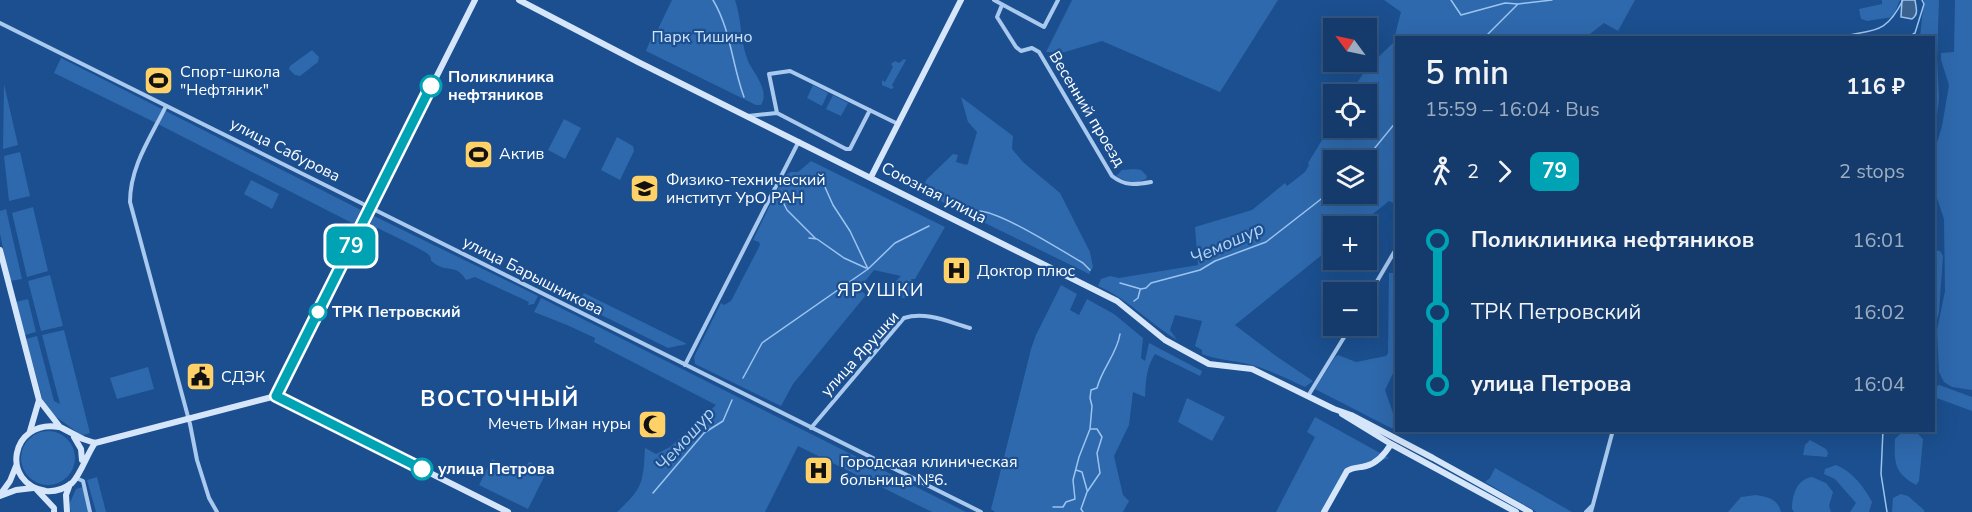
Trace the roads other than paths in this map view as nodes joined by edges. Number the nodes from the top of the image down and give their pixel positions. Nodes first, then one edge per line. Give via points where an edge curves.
1 (475, 0) edge
2 (519, 0) edge
3 (961, 0) edge
4 (994, 0) edge
5 (1058, 0) edge
6 (1002, 5) junction
7 (0, 23) edge
8 (166, 106) junction
9 (870, 110) junction
10 (777, 113) junction
11 (747, 116) junction
12 (898, 124) junction
13 (799, 141) junction
14 (871, 177) junction
15 (1151, 182) dead end
16 (370, 208) junction
17 (0, 250) edge
18 (1395, 251) edge
19 (1377, 282) edge
20 (970, 328) dead end
21 (1345, 336) edge
22 (685, 365) junction
23 (276, 396) junction
24 (1308, 396) junction
25 (39, 400) junction
26 (1350, 417) junction
27 (188, 419) junction
28 (60, 427) junction
29 (811, 428) junction
30 (30, 431) junction
31 (1612, 432) edge
32 (72, 434) junction
33 (95, 443) junction
34 (1391, 444) junction
35 (16, 465) junction
36 (81, 466) junction
37 (76, 478) junction
38 (70, 484) junction
39 (35, 488) junction
40 (0, 495) edge
41 (1593, 505) junction
42 (67, 509) edge
43 (496, 509) edge
44 (54, 510) edge
45 (90, 512) edge
46 (217, 512) edge
47 (508, 512) edge
48 (981, 512) edge
49 (1324, 512) edge
50 (1516, 512) edge
51 (1530, 512) edge
52 (1586, 512) edge
53 (1591, 512) edge

1 - 16 main road
2 - 11 main road, Союзная улица
3 - 12 main road
4 - 6 street
5 - 6 street via 1044,27
6 - 15 street, Весенний проезд via 997,17 1015,45 1021,51 1032,48 1040,52 1112,176 1130,185
7 - 8 street, улица Сабурова
8 - 16 street, улица Сабурова
8 - 27 street via 133,172 130,202
9 - 10 street via 850,149
9 - 10 street via 790,71 770,74
9 - 12 street
10 - 11 street
11 - 13 main road, Союзная улица
12 - 14 main road
13 - 14 main road, Союзная улица
13 - 22 street
14 - 24 main road, Союзная улица via 1117,301 1165,340 1209,363 1252,369
16 - 22 street, улица Барышникова
16 - 23 main road
17 - 25 main road
18 - 19 street
20 - 29 street, улица Ярушки via 923,315 904,318
21 - 24 street
22 - 29 street, улица Барышникова
23 - 27 main road
23 - 43 main road
24 - 26 main road, Союзная улица
25 - 28 main road
25 - 30 main road
26 - 34 main road, Союзная улица
26 - 51 main road, Союзная улица
27 - 33 main road
27 - 46 street via 206,488
28 - 30 main road via 49,425
28 - 32 main road
29 - 48 street, улица Барышникова
30 - 35 main road via 20,440
31 - 41 street
32 - 33 main road
32 - 36 main road via 81,448
33 - 36 main road
34 - 49 main road via 1375,462 1347,471
34 - 50 main road, Союзная улица
35 - 39 main road via 26,482
35 - 40 main road
36 - 37 main road
37 - 38 main road
37 - 45 street via 82,481
38 - 39 main road via 52,491
38 - 42 main road
39 - 40 main road
39 - 44 main road
41 - 52 street
41 - 53 street
42 - 44 main road
43 - 47 main road

